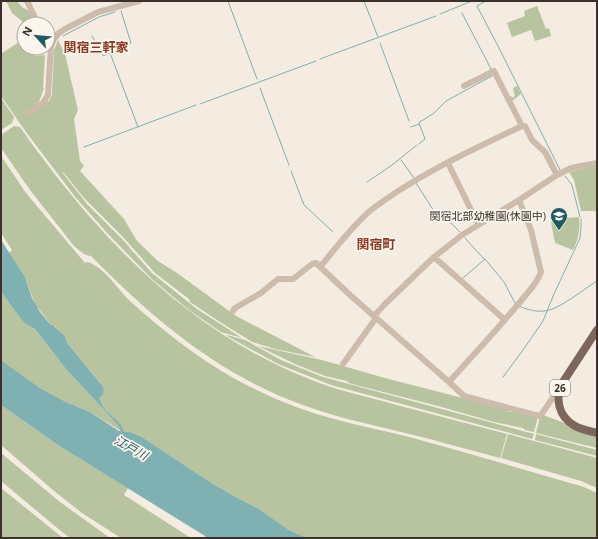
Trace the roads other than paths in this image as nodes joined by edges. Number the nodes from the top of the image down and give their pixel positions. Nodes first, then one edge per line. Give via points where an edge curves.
1 (27, 1) edge
2 (139, 1) edge
3 (34, 16) edge
4 (56, 36) edge
5 (49, 56) edge
6 (464, 86) dead end
7 (29, 113) dead end
8 (522, 126) junction
9 (448, 163) junction
10 (597, 163) edge
11 (557, 175) junction
12 (519, 200) junction
13 (478, 224) junction
14 (434, 257) junction
15 (320, 267) junction
16 (233, 311) dead end
17 (375, 317) junction
18 (505, 320) junction
19 (597, 330) edge
20 (343, 364) dead end
21 (449, 382) junction
22 (559, 391) junction
23 (597, 433) edge

1 - 3 street
2 - 4 street via 98,12
5 - 7 street via 48,95 43,104
6 - 8 street via 494,71
8 - 9 street
8 - 11 street via 525,126 532,140 544,152
9 - 13 street
9 - 15 street via 372,210
10 - 11 street via 571,168
11 - 12 street
12 - 13 street
12 - 18 street via 531,230 541,272
13 - 14 street
14 - 17 street
14 - 18 street
15 - 16 street via 312,264 293,278 278,279
15 - 17 street
17 - 20 street
17 - 21 street
18 - 21 street
19 - 22 main road, 26
21 - 22 street via 464,396 539,416
22 - 23 main road, 26 via 559,407 566,420 579,428

